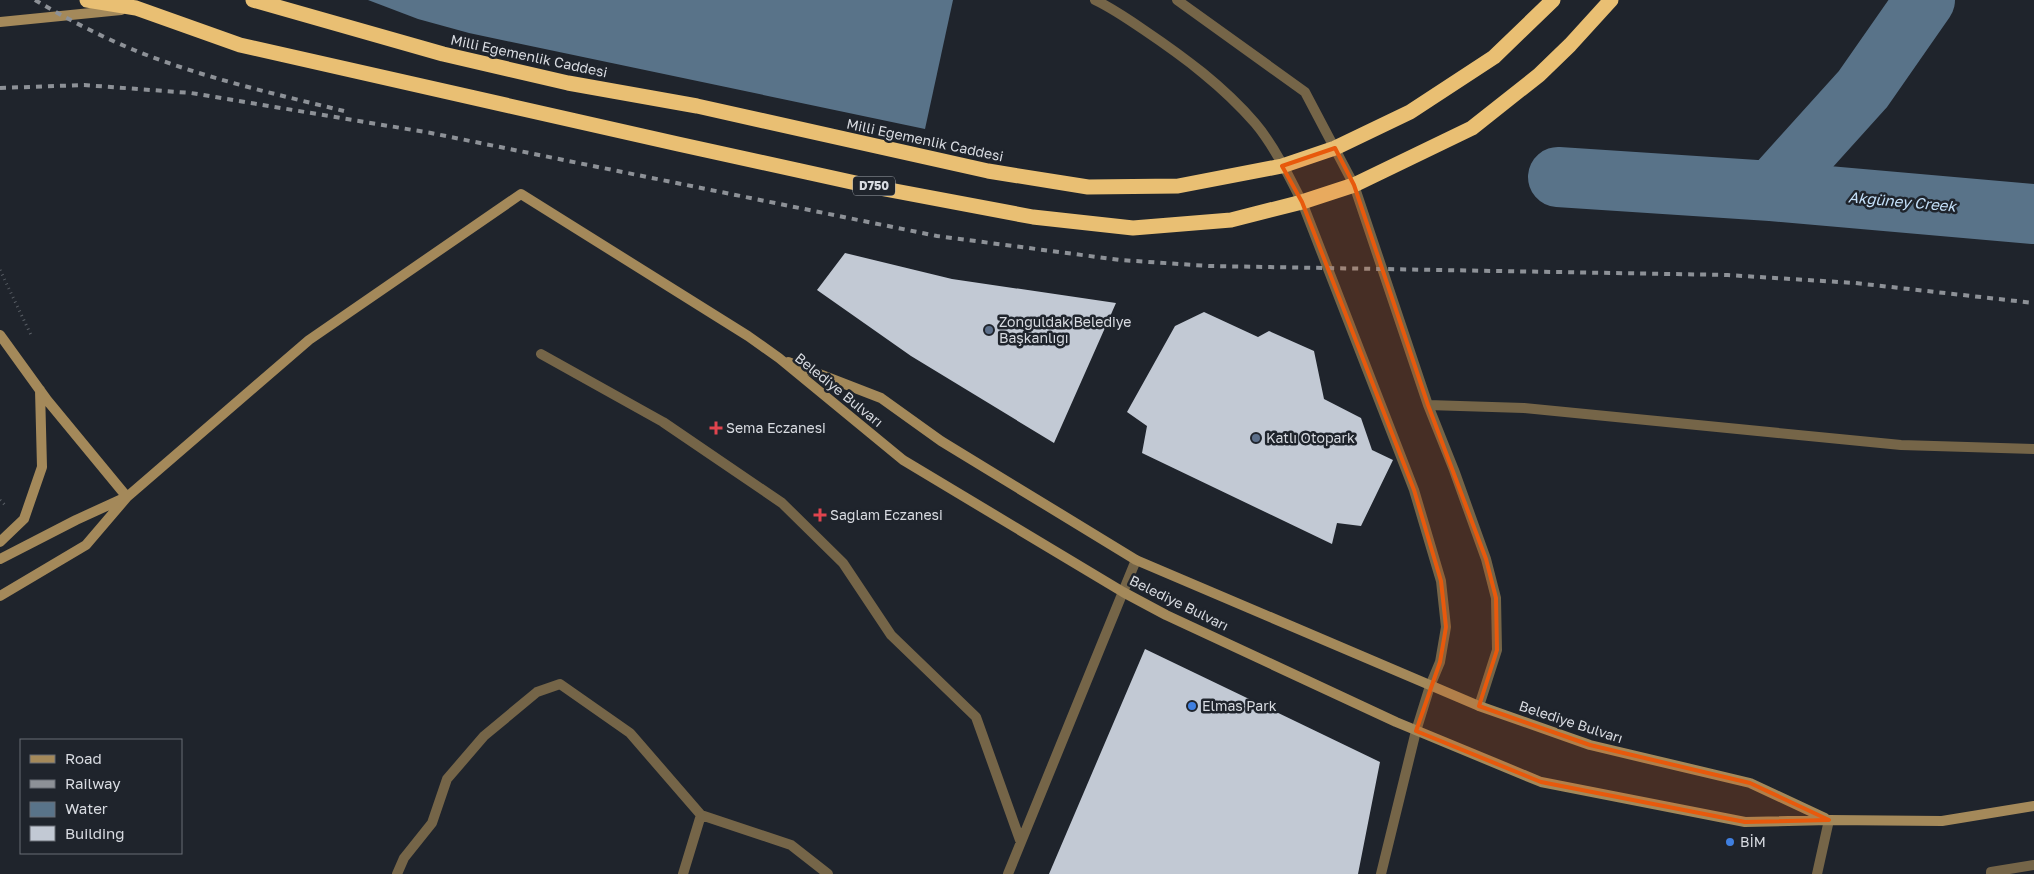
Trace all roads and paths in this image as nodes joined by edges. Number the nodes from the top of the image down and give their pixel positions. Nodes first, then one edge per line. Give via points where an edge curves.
1 (87, 0) edge
2 (253, 0) edge
3 (1095, 0) edge
4 (1177, 0) edge
5 (1553, 0) edge
6 (1611, 0) edge
7 (136, 8) junction
8 (0, 22) edge
9 (1335, 148) junction
10 (1282, 166) junction
11 (1354, 185) junction
12 (1302, 202) junction
13 (0, 335) edge
14 (542, 354) dead end
15 (779, 358) junction
16 (40, 390) junction
17 (1428, 405) junction
18 (2034, 449) edge
19 (127, 497) junction
20 (0, 542) edge
21 (0, 559) edge
22 (1136, 560) junction
23 (1124, 592) junction
24 (0, 596) edge
25 (1430, 686) junction
26 (1478, 706) junction
27 (1416, 731) junction
28 (2034, 806) edge
29 (701, 815) junction
30 (1829, 820) junction
31 (1020, 840) junction
32 (2034, 865) edge
33 (397, 874) edge
34 (683, 874) edge
35 (828, 874) edge
36 (1008, 874) edge
37 (1381, 874) edge
38 (1818, 874) edge
39 (1991, 874) edge

1 - 7 highway, D750
2 - 10 highway, Milli Egemenlik Caddesi via 443,54 568,83 697,106 979,169 1088,187 1178,186
3 - 10 street via 1158,39 1212,79 1256,124
4 - 9 street via 1305,92
5 - 9 highway, Milli Egemenlik Caddesi via 1494,57 1410,112
6 - 11 highway, D750 via 1540,75 1472,128
7 - 8 street
7 - 12 highway, D750 via 240,45 678,144 1033,217 1133,228 1231,220
9 - 10 highway, Milli Egemenlik Caddesi
9 - 11 street
10 - 12 street
11 - 12 highway, D750
11 - 17 street
12 - 25 street via 1414,490 1441,581 1446,627 1440,662
13 - 16 street
14 - 31 street via 663,422 774,498 843,564 891,635 976,716
15 - 19 street via 521,194 310,340
15 - 22 street, Belediye Bulvarı via 881,398 941,441
15 - 23 street, Belediye Bulvarı via 903,460
16 - 19 street
16 - 20 street via 42,467 24,519
17 - 18 street via 1524,408 1901,445
17 - 26 street via 1479,537 1496,598 1497,650
19 - 21 street
19 - 24 street via 86,545
22 - 23 street
22 - 25 street, Belediye Bulvarı
23 - 27 street, Belediye Bulvarı via 1166,615
23 - 31 street
25 - 26 street, Belediye Bulvarı
25 - 27 street
26 - 30 street, Belediye Bulvarı via 1590,745 1750,783
27 - 30 street, Belediye Bulvarı via 1541,782 1745,822
27 - 37 street
28 - 30 street, Belediye Bulvarı via 1942,821
29 - 33 street via 630,733 560,684 537,692 484,736 447,779 432,823 404,858
29 - 34 street
29 - 35 street via 790,844
30 - 38 street
31 - 36 street
32 - 39 street

